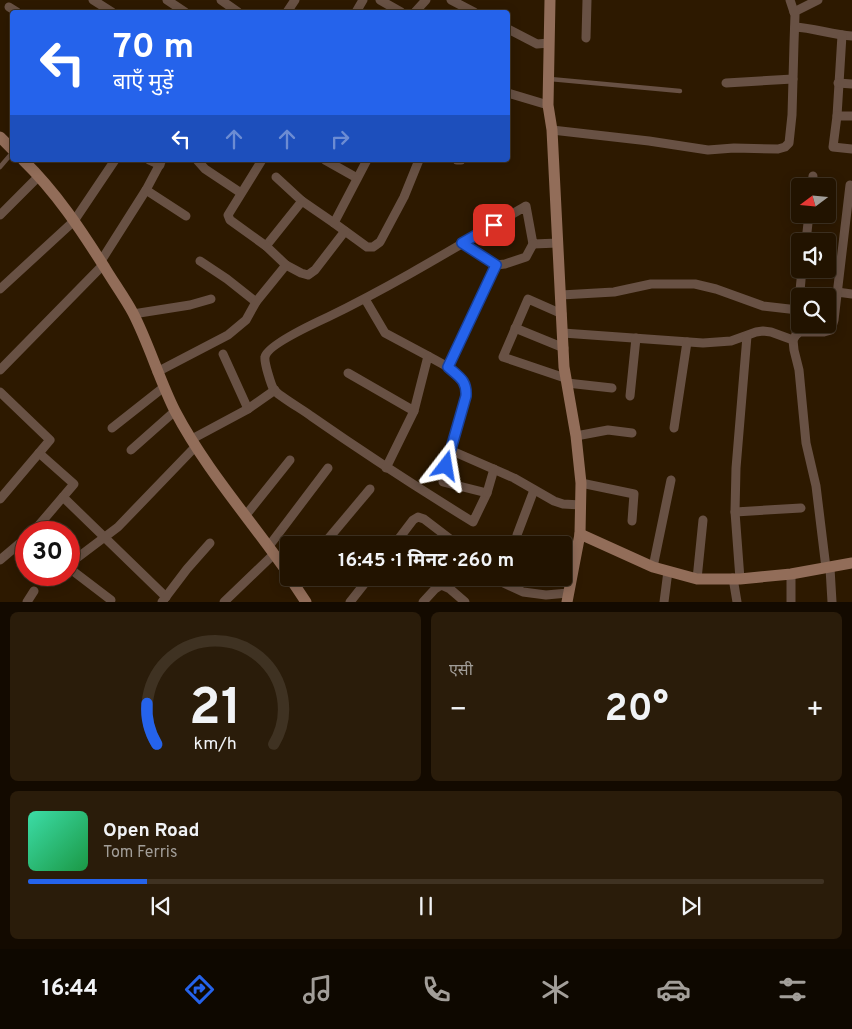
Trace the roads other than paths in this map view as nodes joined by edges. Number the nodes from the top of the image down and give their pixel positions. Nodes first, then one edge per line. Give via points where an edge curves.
1 (93, 0) edge
2 (167, 0) edge
3 (221, 0) edge
4 (380, 0) edge
5 (426, 0) edge
6 (451, 0) edge
7 (550, 0) edge
8 (587, 0) edge
9 (790, 0) edge
10 (818, 0) edge
11 (103, 6) edge
12 (8, 7) dead end
13 (13, 10) edge
14 (182, 10) edge
15 (235, 10) edge
16 (397, 10) edge
17 (417, 10) edge
18 (470, 10) edge
19 (794, 12) junction
20 (795, 27) junction
21 (510, 30) edge
22 (842, 35) junction
23 (852, 36) edge
24 (586, 38) dead end
25 (550, 43) junction
26 (549, 79) junction
27 (793, 79) junction
28 (726, 83) dead end
29 (838, 83) junction
30 (852, 84) edge
31 (680, 91) dead end
32 (510, 94) edge
33 (548, 105) junction
34 (837, 116) junction
35 (852, 116) edge
36 (552, 130) junction
37 (0, 137) edge
38 (10, 147) edge
39 (852, 149) edge
40 (10, 155) edge
41 (25, 162) edge
42 (115, 162) edge
43 (199, 162) edge
44 (261, 162) edge
45 (329, 162) edge
46 (366, 162) edge
47 (418, 162) edge
48 (161, 163) edge
49 (0, 167) edge
50 (39, 176) junction
51 (276, 177) dead end
52 (357, 178) junction
53 (850, 185) dead end
54 (146, 190) junction
55 (241, 192) junction
56 (302, 201) junction
57 (0, 215) edge
58 (186, 216) dead end
59 (74, 221) junction
60 (334, 223) junction
61 (345, 231) junction
62 (462, 243) junction
63 (558, 243) junction
64 (533, 244) junction
65 (266, 246) junction
66 (200, 261) dead end
67 (102, 263) junction
68 (286, 265) junction
69 (496, 265) junction
70 (0, 288) edge
71 (837, 292) junction
72 (852, 294) edge
73 (561, 295) junction
74 (211, 299) dead end
75 (364, 299) junction
76 (256, 302) junction
77 (791, 309) edge
78 (133, 314) junction
79 (562, 314) junction
80 (515, 328) junction
81 (563, 333) junction
82 (795, 333) edge
83 (747, 336) junction
84 (794, 337) junction
85 (636, 338) junction
86 (687, 342) junction
87 (564, 348) junction
88 (223, 354) dead end
89 (428, 356) junction
90 (448, 367) junction
91 (0, 370) edge
92 (158, 372) junction
93 (348, 373) dead end
94 (566, 380) junction
95 (164, 387) junction
96 (612, 388) dead end
97 (275, 390) junction
98 (0, 392) edge
99 (630, 396) dead end
100 (248, 410) junction
101 (175, 411) junction
102 (414, 411) junction
103 (112, 428) dead end
104 (674, 428) dead end
105 (632, 433) dead end
106 (576, 436) junction
107 (194, 443) junction
108 (131, 450) dead end
109 (450, 450) junction
110 (38, 453) junction
111 (290, 460) dead end
112 (328, 468) dead end
113 (386, 468) junction
114 (494, 469) junction
115 (671, 480) dead end
116 (443, 482) junction
117 (581, 483) junction
118 (370, 489) dead end
119 (534, 490) junction
120 (487, 493) junction
121 (2, 494) edge
122 (63, 497) junction
123 (435, 498) junction
124 (581, 505) junction
125 (801, 508) dead end
126 (736, 512) junction
127 (246, 515) junction
128 (704, 520) dead end
129 (42, 521) edge
130 (632, 521) dead end
131 (580, 534) junction
132 (517, 535) dead end
133 (331, 536) edge
134 (401, 536) edge
135 (446, 536) edge
136 (104, 538) junction
137 (210, 543) dead end
138 (15, 547) edge
139 (272, 550) junction
140 (80, 556) edge
141 (0, 560) edge
142 (280, 562) edge
143 (852, 563) edge
144 (653, 567) junction
145 (828, 568) junction
146 (668, 571) junction
147 (790, 574) junction
148 (80, 576) edge
149 (736, 578) junction
150 (697, 579) junction
151 (295, 586) edge
152 (363, 586) edge
153 (508, 586) edge
154 (34, 591) dead end
155 (567, 597) edge
156 (164, 599) edge
157 (111, 600) dead end
158 (27, 602) edge
159 (224, 602) edge
160 (306, 602) edge
161 (350, 602) edge
162 (423, 602) edge
163 (465, 602) edge
164 (664, 602) edge
165 (737, 602) edge
166 (790, 602) edge
167 (832, 602) edge

1 - 11 street
2 - 14 street
3 - 15 street
4 - 16 street
5 - 17 street
6 - 18 street
7 - 25 street
8 - 24 street
9 - 19 street
10 - 19 street
12 - 13 street
19 - 20 street
20 - 22 street
20 - 27 street
21 - 25 street via 537,44
22 - 23 street
22 - 29 street
25 - 26 street
26 - 31 lane
26 - 33 street
27 - 28 street
27 - 36 street via 789,143 778,149 708,150
29 - 30 street
29 - 34 street
32 - 33 street
33 - 36 street
34 - 35 street
34 - 39 street via 833,147
36 - 63 street
37 - 38 street
40 - 49 lane
41 - 50 street
42 - 59 street
43 - 55 street
44 - 55 street
45 - 52 street
46 - 52 street
47 - 61 street via 380,242 367,247
48 - 54 street
50 - 57 street
50 - 59 street
51 - 56 street
52 - 60 street
53 - 71 street
54 - 58 street
54 - 67 street
55 - 65 street via 228,215 230,220
56 - 60 street
56 - 65 street
59 - 67 street
59 - 70 street
60 - 61 street
61 - 68 street via 315,270 301,273
62 - 64 street via 526,206
62 - 69 street
62 - 75 street
63 - 64 street
63 - 73 street
64 - 69 street via 526,257
65 - 68 street
66 - 76 street
67 - 78 street
67 - 91 street
68 - 76 street
69 - 90 street
71 - 72 street
71 - 84 street via 831,330 800,332
73 - 77 street via 614,292 651,284 695,284 763,306
73 - 79 street
74 - 78 street
75 - 89 street via 385,332
75 - 97 street via 268,350 265,362
76 - 92 street via 246,320 228,335
78 - 92 street
79 - 80 street via 528,299
79 - 81 street
80 - 87 street
80 - 94 street via 502,357
81 - 85 street
81 - 87 street
82 - 84 street
83 - 84 street via 763,331
83 - 86 street via 731,341
83 - 126 street via 736,468
84 - 145 street via 806,443
85 - 86 street
85 - 99 street
86 - 104 street
87 - 94 street
88 - 100 street
89 - 90 street
89 - 102 street
90 - 109 street via 466,386
92 - 95 street
93 - 102 street
94 - 96 street
94 - 106 street
95 - 101 street
95 - 103 street
97 - 100 street
97 - 113 street
98 - 110 street via 50,440
100 - 107 street
101 - 107 street
101 - 108 street
102 - 113 street
105 - 106 street via 608,430
106 - 117 street
107 - 127 street
107 - 136 street via 118,527
109 - 114 street
109 - 116 street
110 - 121 street
110 - 122 street via 74,484
111 - 127 street
112 - 139 street
113 - 123 street
114 - 119 street
114 - 120 street
115 - 144 street
116 - 120 street
116 - 123 street
117 - 124 street
117 - 130 street via 634,494
118 - 133 street
119 - 124 street via 563,504
119 - 132 street
120 - 123 street via 473,522
122 - 129 street
122 - 136 street
124 - 131 street
125 - 126 street
126 - 149 street
127 - 139 street
128 - 150 street
131 - 144 street
131 - 155 street
134 - 135 street via 418,517
136 - 140 street
136 - 156 street
137 - 156 street
138 - 141 street
139 - 142 street
139 - 159 street
143 - 145 street
144 - 146 street
145 - 147 street
145 - 167 street
146 - 150 street
146 - 164 street
147 - 149 street
147 - 166 street
148 - 157 street
149 - 150 street
149 - 165 street
151 - 160 street
152 - 161 street
153 - 155 street via 522,592
154 - 158 street
162 - 163 street via 441,585

